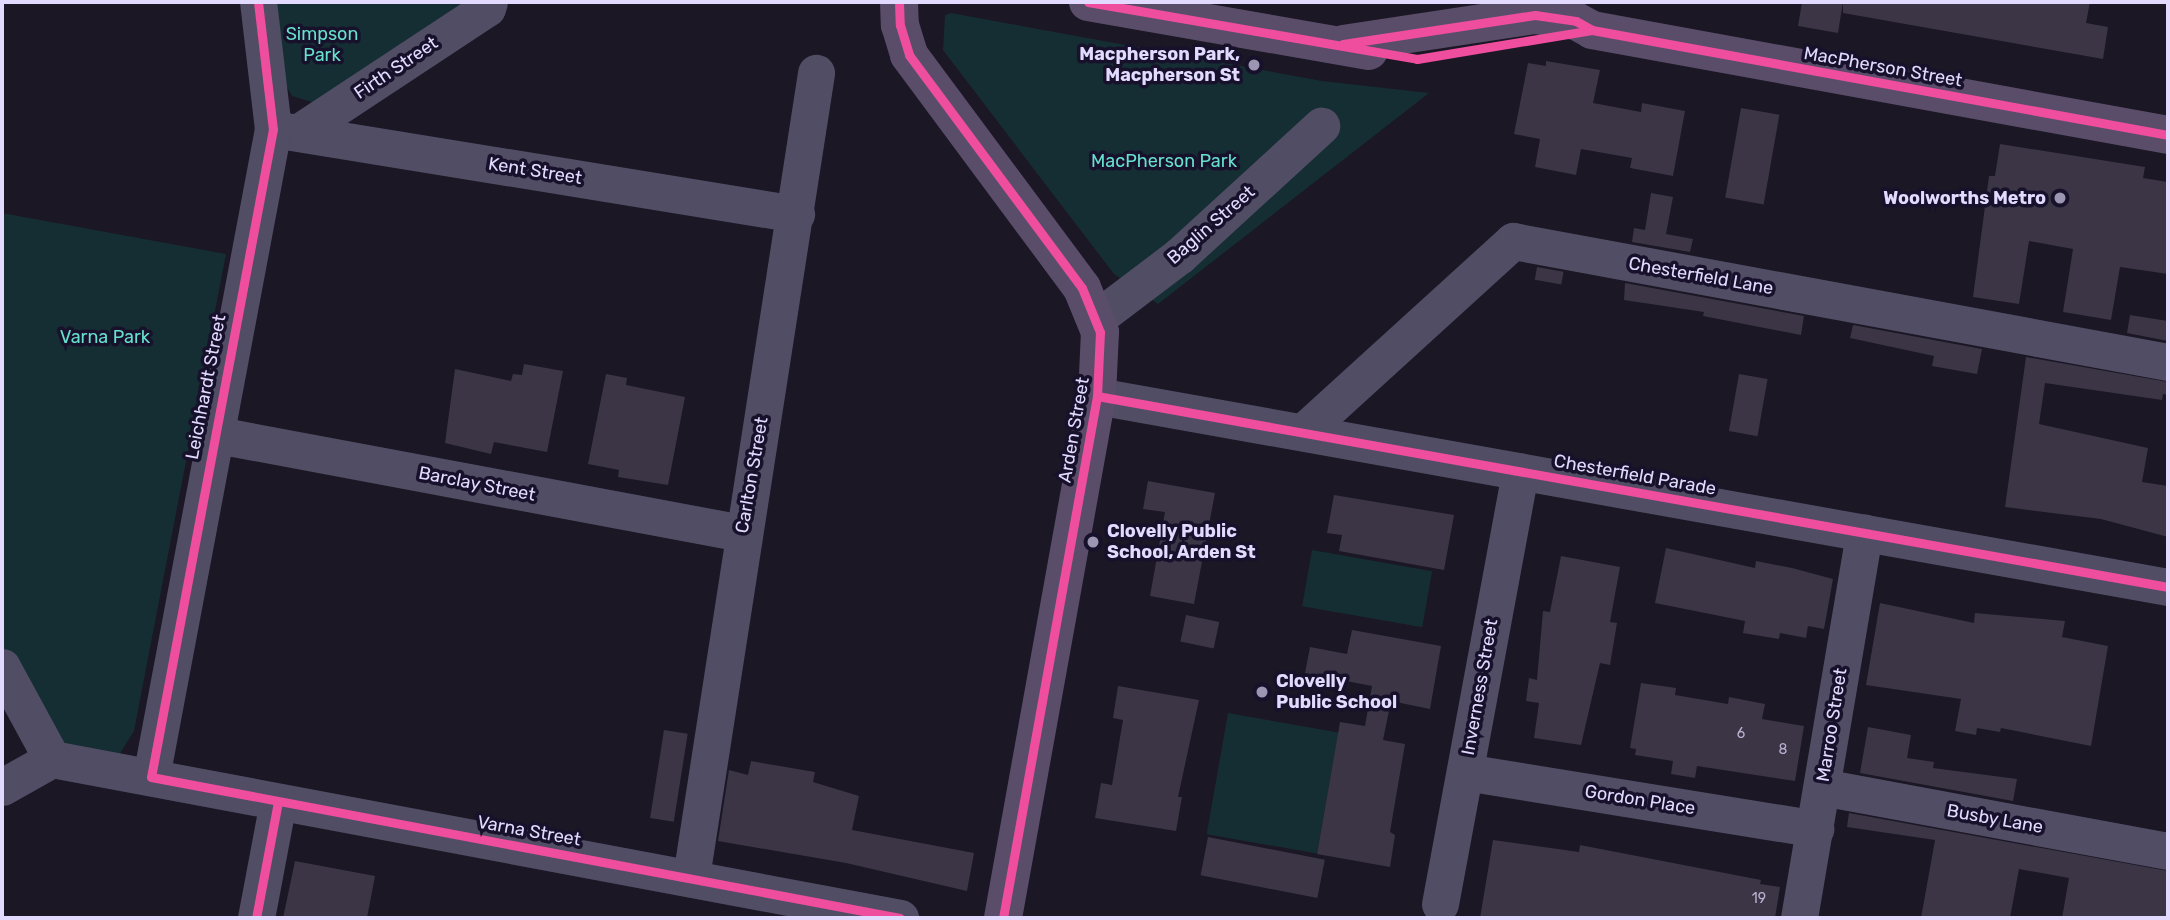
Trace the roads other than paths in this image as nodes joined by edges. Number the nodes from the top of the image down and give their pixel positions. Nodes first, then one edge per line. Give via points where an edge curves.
1 (258, 2) edge
2 (489, 2) edge
3 (900, 2) edge
4 (1088, 2) edge
5 (1524, 8) edge
6 (1462, 28) edge
7 (1592, 30) junction
8 (816, 72) dead end
9 (1321, 126) dead end
10 (286, 130) junction
11 (2168, 135) edge
12 (796, 214) junction
13 (1097, 317) junction
14 (2168, 362) edge
15 (1097, 396) junction
16 (1303, 432) junction
17 (212, 434) junction
18 (1520, 471) junction
19 (1864, 532) junction
20 (742, 533) junction
21 (2168, 587) edge
22 (2, 667) edge
23 (52, 759) junction
24 (1465, 772) junction
25 (152, 777) junction
26 (2, 787) edge
27 (1822, 787) junction
28 (278, 802) junction
29 (1815, 829) junction
30 (2168, 851) edge
31 (691, 877) junction
32 (1440, 904) dead end
33 (256, 918) edge
34 (900, 918) edge
35 (1003, 918) edge
36 (1799, 918) edge

1 - 10 street, Leichhardt Street
2 - 10 street, Firth Street via 487,8
3 - 13 main road, Arden Street via 900,26 909,55 1042,232
4 - 6 main road, MacPherson Street via 1417,59
5 - 6 main road, MacPherson Street
5 - 7 main road, MacPherson Street via 1576,21
6 - 7 main road, MacPherson Street
7 - 11 main road, MacPherson Street
8 - 12 street, Carlton Street
9 - 13 street, Baglin Street via 1179,256
10 - 12 street, Kent Street
10 - 17 street, Leichhardt Street
12 - 20 street, Carlton Street
13 - 15 main road, Arden Street via 1101,359
14 - 16 street, Chesterfield Lane via 1513,241
15 - 16 street, Chesterfield Parade
15 - 35 main road, Arden Street
16 - 18 street, Chesterfield Parade
17 - 20 street, Barclay Street
17 - 25 street, Leichhardt Street
18 - 19 street, Chesterfield Parade
18 - 24 street, Inverness Street
19 - 21 street, Chesterfield Parade
19 - 27 street, Marroo Street
20 - 31 street, Carlton Street
22 - 23 street
23 - 25 street, Varna Street
23 - 26 street
24 - 29 street, Gordon Place
24 - 32 street, Inverness Street
25 - 28 street, Varna Street
27 - 29 street, Marroo Street
27 - 30 street, Busby Lane
28 - 31 street, Varna Street
28 - 33 street
29 - 36 street, Marroo Street
31 - 34 street, Varna Street

